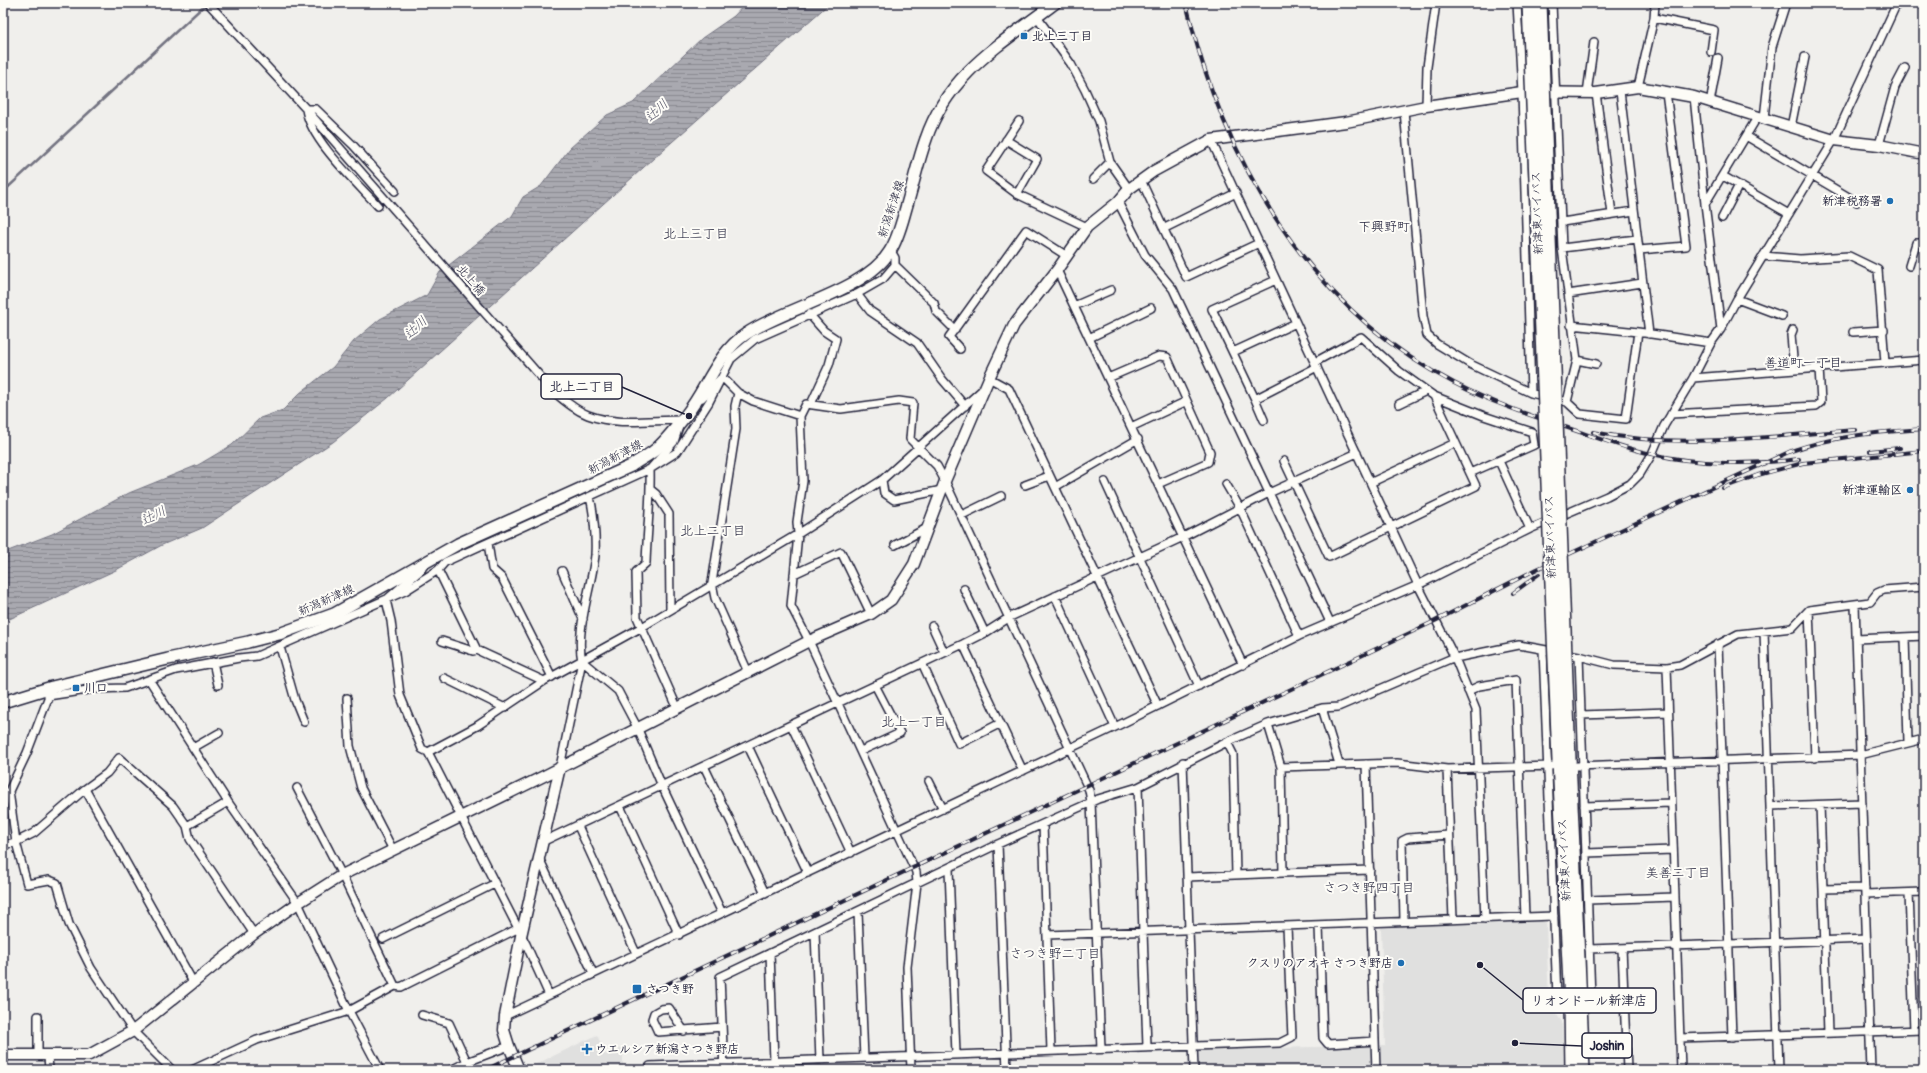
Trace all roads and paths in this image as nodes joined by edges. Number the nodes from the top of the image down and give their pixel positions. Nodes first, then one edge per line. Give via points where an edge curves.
1 (1055, 3) edge
2 (1436, 3) edge
3 (1517, 3) edge
4 (1529, 3) edge
5 (1540, 3) edge
6 (1552, 3) edge
7 (1655, 3) edge
8 (1786, 3) edge
9 (1897, 3) edge
10 (209, 4) edge
11 (1037, 17) junction
12 (1654, 18) junction
13 (1594, 42) dead end
14 (1711, 52) dead end
15 (1805, 57) dead end
16 (1718, 58) dead end
17 (1905, 68) dead end
18 (1638, 87) junction
19 (1620, 91) junction
20 (1522, 92) junction
21 (1556, 92) junction
22 (1666, 92) junction
23 (1592, 93) junction
24 (1694, 97) junction
25 (1710, 103) junction
26 (1426, 106) junction
27 (306, 109) junction
28 (1404, 111) junction
29 (1761, 117) junction
30 (1019, 120) dead end
31 (1791, 127) junction
32 (1746, 136) junction
33 (1006, 140) junction
34 (1211, 140) junction
35 (1834, 140) junction
36 (1879, 145) junction
37 (1924, 154) edge
38 (1110, 162) junction
39 (1813, 175) junction
40 (1723, 176) junction
41 (1093, 179) dead end
42 (1141, 180) junction
43 (1739, 185) junction
44 (1129, 190) junction
45 (395, 191) dead end
46 (1236, 193) junction
47 (1017, 194) junction
48 (1118, 202) junction
49 (1857, 202) dead end
50 (1705, 204) junction
51 (378, 206) dead end
52 (1634, 211) junction
53 (1612, 214) junction
54 (1789, 214) junction
55 (1722, 218) dead end
56 (1562, 222) junction
57 (1087, 227) junction
58 (1164, 228) junction
59 (1637, 239) junction
60 (1259, 243) junction
61 (1924, 243) edge
62 (1562, 248) junction
63 (1639, 250) junction
64 (891, 251) junction
65 (1067, 256) junction
66 (1763, 256) junction
67 (895, 265) junction
68 (1909, 266) dead end
69 (1057, 270) junction
70 (1276, 280) junction
71 (1642, 283) junction
72 (1110, 290) dead end
73 (858, 294) junction
74 (1568, 294) junction
75 (1737, 299) junction
76 (1074, 306) junction
77 (1151, 308) dead end
78 (809, 314) junction
79 (1782, 316) dead end
80 (1296, 323) junction
81 (1571, 325) junction
82 (1721, 329) junction
83 (955, 330) junction
84 (1793, 330) dead end
85 (1884, 330) junction
86 (1638, 332) junction
87 (1853, 332) dead end
88 (1649, 334) junction
89 (1089, 338) junction
90 (1711, 343) junction
91 (960, 349) dead end
92 (1233, 352) junction
93 (1577, 360) junction
94 (1924, 360) edge
95 (1885, 363) junction
96 (1316, 364) junction
97 (1596, 364) dead end
98 (1819, 368) junction
99 (1794, 370) junction
100 (722, 377) junction
101 (1108, 378) junction
102 (1693, 378) junction
103 (987, 382) junction
104 (1426, 391) junction
105 (738, 393) junction
106 (1531, 393) junction
107 (1434, 396) junction
108 (1255, 399) junction
109 (1187, 401) junction
110 (1567, 402) junction
111 (810, 404) junction
112 (1399, 404) dead end
113 (965, 406) junction
114 (1671, 414) junction
115 (800, 416) junction
116 (683, 418) junction
117 (1264, 420) dead end
118 (1131, 427) junction
119 (1138, 439) junction
120 (1455, 443) junction
121 (917, 448) junction
122 (1357, 453) junction
123 (1284, 461) dead end
124 (1499, 461) junction
125 (650, 469) junction
126 (1470, 473) junction
127 (1049, 476) junction
128 (882, 480) junction
129 (1105, 482) dead end
130 (1372, 482) junction
131 (1294, 483) junction
132 (1158, 484) junction
133 (1226, 484) dead end
134 (944, 485) junction
135 (1025, 485) dead end
136 (1055, 488) junction
137 (651, 490) junction
138 (1269, 493) junction
139 (1001, 496) dead end
140 (590, 497) junction
141 (1240, 508) junction
142 (962, 515) junction
143 (1392, 527) junction
144 (927, 528) junction
145 (1530, 529) junction
146 (798, 534) junction
147 (1183, 537) junction
148 (488, 543) junction
149 (895, 545) dead end
150 (1139, 556) junction
151 (426, 561) junction
152 (438, 570) junction
153 (562, 571) dead end
154 (794, 574) junction
155 (1097, 577) junction
156 (712, 583) junction
157 (1418, 585) junction
158 (1924, 587) edge
159 (964, 589) dead end
160 (1056, 596) junction
161 (386, 600) junction
162 (1855, 604) junction
163 (670, 610) junction
164 (1809, 610) junction
165 (871, 614) junction
166 (1010, 617) junction
167 (583, 619) junction
168 (1330, 622) junction
169 (932, 626) dead end
170 (642, 627) junction
171 (1764, 631) junction
172 (985, 633) junction
173 (1299, 636) junction
174 (1924, 636) edge
175 (1905, 637) junction
176 (1856, 639) junction
177 (442, 641) dead end
178 (809, 641) junction
179 (962, 644) junction
180 (1718, 644) junction
181 (280, 647) junction
182 (477, 650) junction
183 (1543, 650) junction
184 (944, 652) junction
185 (1579, 656) junction
186 (1455, 658) junction
187 (582, 661) junction
188 (213, 662) junction
189 (922, 663) junction
190 (1243, 664) junction
191 (1667, 667) junction
192 (748, 672) junction
193 (552, 677) junction
194 (444, 678) dead end
195 (544, 680) junction
196 (150, 681) junction
197 (218, 685) dead end
198 (875, 685) junction
199 (1199, 686) junction
200 (1468, 691) junction
201 (50, 692) junction
202 (347, 698) dead end
203 (3, 702) edge
204 (838, 703) junction
205 (1158, 706) junction
206 (677, 707) junction
207 (505, 708) junction
208 (1322, 708) junction
209 (1668, 712) junction
210 (1581, 715) junction
211 (304, 722) dead end
212 (999, 724) junction
213 (1268, 724) junction
214 (791, 725) junction
215 (637, 727) junction
216 (1115, 727) junction
217 (219, 733) dead end
218 (1924, 739) edge
219 (1228, 742) junction
220 (1908, 742) junction
221 (748, 746) junction
222 (193, 748) junction
223 (1070, 749) junction
224 (861, 751) junction
225 (428, 752) junction
226 (1860, 755) junction
227 (1815, 758) junction
228 (1768, 759) junction
229 (1722, 760) junction
230 (1183, 762) junction
231 (1670, 762) junction
232 (1339, 764) junction
233 (1366, 764) junction
234 (1564, 764) junction
235 (704, 766) junction
236 (560, 767) junction
237 (1281, 767) junction
238 (1519, 767) junction
239 (1479, 768) junction
240 (1447, 769) junction
241 (1023, 771) junction
242 (929, 781) dead end
243 (662, 786) junction
244 (1138, 786) junction
245 (297, 788) dead end
246 (85, 789) junction
247 (228, 802) junction
248 (1091, 802) junction
249 (1672, 803) junction
250 (1862, 803) junction
251 (1820, 805) junction
252 (620, 806) junction
253 (1584, 806) junction
254 (1770, 806) junction
255 (943, 809) junction
256 (460, 817) junction
257 (1043, 824) junction
258 (187, 826) junction
259 (578, 826) junction
260 (897, 831) junction
261 (1449, 835) junction
262 (544, 841) junction
263 (16, 842) junction
264 (998, 844) junction
265 (3, 845) edge
266 (393, 850) junction
267 (1673, 850) junction
268 (852, 853) junction
269 (1586, 853) junction
270 (539, 858) junction
271 (949, 869) junction
272 (1370, 870) junction
273 (808, 873) junction
274 (1283, 873) junction
275 (342, 875) junction
276 (1236, 875) junction
277 (1187, 876) junction
278 (917, 883) junction
279 (494, 884) junction
280 (1823, 889) junction
281 (1865, 891) junction
282 (1924, 892) edge
283 (765, 893) junction
284 (1909, 893) junction
285 (1675, 897) junction
286 (1588, 900) junction
287 (298, 903) junction
288 (858, 912) junction
289 (722, 913) junction
290 (1554, 916) junction
291 (1525, 917) junction
292 (1453, 919) junction
293 (1485, 919) junction
294 (1404, 920) junction
295 (1372, 922) junction
296 (1319, 926) junction
297 (1287, 927) junction
298 (1189, 930) junction
299 (1143, 931) junction
300 (519, 932) junction
301 (815, 932) junction
302 (1096, 933) junction
303 (254, 934) junction
304 (678, 935) junction
305 (1047, 935) junction
306 (383, 939) dead end
307 (1867, 940) junction
308 (1824, 941) junction
309 (1775, 943) junction
310 (1728, 944) junction
311 (1676, 946) junction
312 (1622, 948) junction
313 (1589, 949) junction
314 (636, 953) junction
315 (770, 953) junction
316 (593, 973) junction
317 (193, 982) junction
318 (395, 986) junction
319 (549, 995) junction
320 (1576, 1003) junction
321 (349, 1011) junction
322 (422, 1015) dead end
323 (38, 1016) dead end
324 (505, 1016) junction
325 (722, 1027) junction
326 (1914, 1030) junction
327 (1924, 1030) edge
328 (133, 1031) junction
329 (684, 1031) junction
330 (1870, 1032) junction
331 (1828, 1033) junction
332 (1778, 1035) junction
333 (1732, 1037) junction
334 (1680, 1038) junction
335 (1375, 1041) junction
336 (509, 1046) junction
337 (1194, 1046) junction
338 (1148, 1047) junction
339 (1100, 1049) junction
340 (1051, 1051) junction
341 (1006, 1052) junction
342 (956, 1054) junction
343 (3, 1055) edge
344 (43, 1056) junction
345 (911, 1056) junction
346 (864, 1058) junction
347 (820, 1060) junction
348 (774, 1061) junction
349 (467, 1062) junction
350 (724, 1067) edge
351 (49, 1070) edge
352 (172, 1070) edge
353 (192, 1070) edge
354 (380, 1070) edge
355 (451, 1070) edge
356 (520, 1070) edge
357 (650, 1070) edge
358 (911, 1070) edge
359 (1007, 1070) edge
360 (1194, 1070) edge
361 (1376, 1070) edge
362 (1572, 1070) edge
363 (1583, 1070) edge
364 (1627, 1070) edge
365 (1681, 1070) edge
366 (1779, 1070) edge
367 (1871, 1070) edge

1 - 11 main road, 新潟新津線
2 - 26 street via 1427,68
3 - 20 street
4 - 234 highway, 新津東バイパス, bridge
5 - 234 highway, 新津東バイパス, bridge
6 - 21 street
7 - 12 street
8 - 29 street via 1772,47
9 - 35 street
10 - 27 street, 北上橋
11 - 38 street via 1071,64 1085,90 1099,121
11 - 64 main road, 新潟新津線 via 969,69 944,100 928,132 901,227
12 - 14 street via 1714,30
12 - 18 street
13 - 23 street
15 - 31 street
16 - 25 street
17 - 36 street via 1895,86
18 - 19 street
18 - 22 street
19 - 23 street
19 - 52 street
20 - 21 street
20 - 26 street
20 - 106 street
21 - 23 street
21 - 56 street
22 - 24 street
22 - 63 street via 1686,246
23 - 53 street
24 - 25 street
24 - 50 street
25 - 29 street
26 - 28 street
27 - 45 street via 316,109
27 - 51 street via 307,119 329,153
27 - 116 street, 北上橋 via 554,392 587,415 608,421
28 - 34 street via 1346,122
28 - 106 street via 1423,316 1427,335 1470,364
29 - 31 street
29 - 32 street
30 - 33 street
31 - 35 street
32 - 39 street
32 - 40 street
33 - 47 street via 986,171
33 - 47 street via 1037,159
34 - 42 street
34 - 46 street
35 - 36 street
35 - 39 street
36 - 37 street
38 - 41 street
38 - 44 street
39 - 49 street
39 - 54 street
40 - 43 street
40 - 50 street
42 - 44 street
42 - 58 street
43 - 54 street
43 - 55 street
44 - 48 street
46 - 58 street
46 - 60 street
47 - 57 street
48 - 57 street
48 - 138 street via 1145,255 1173,289
50 - 82 street
52 - 53 street
52 - 59 street
53 - 56 street
54 - 66 street
56 - 62 street
57 - 65 street
58 - 60 street via 1186,277
59 - 62 street
59 - 63 street
60 - 70 street
61 - 68 street via 1916,243
62 - 74 street
63 - 71 street
64 - 67 street
64 - 116 main road, 新潟新津線 via 869,274 848,286 745,334 714,369
65 - 69 street
65 - 83 street via 1026,230
66 - 75 street
66 - 85 street via 1800,259 1849,256 1878,270
67 - 73 street via 883,279
67 - 83 street via 934,303 936,311
69 - 76 street
69 - 103 street via 1014,325
70 - 80 street
70 - 92 street via 1212,309
71 - 74 street
71 - 88 street
72 - 76 street
73 - 78 street
73 - 113 street via 870,312 917,343
74 - 81 street
75 - 79 street
75 - 82 street
76 - 89 street
77 - 89 street
78 - 100 street via 755,338 731,359
78 - 111 street via 824,331 836,339 829,364
80 - 92 street
80 - 96 street
81 - 86 street
81 - 93 street
82 - 90 street
83 - 91 street via 949,337
84 - 99 street via 1791,335
85 - 87 street
85 - 95 street
86 - 88 street
86 - 110 street via 1626,419 1580,414
88 - 90 street
89 - 101 street
90 - 102 street
92 - 108 street
93 - 97 street
93 - 110 street
94 - 95 street
95 - 98 street
96 - 104 street via 1361,337
96 - 108 street
96 - 122 street
98 - 99 street
98 - 114 street via 1821,402 1816,406
99 - 102 street
100 - 105 street
100 - 116 street
100 - 125 street via 677,452
101 - 109 street via 1159,356 1167,357
101 - 118 street
102 - 114 street
103 - 113 street
103 - 127 street via 1009,389
103 - 134 street
104 - 107 street
104 - 112 street
105 - 115 street via 753,401
105 - 156 street via 735,406 736,429
106 - 110 street
107 - 120 street
107 - 124 street via 1532,432 1534,445
108 - 117 street
109 - 118 street
109 - 132 street via 1210,452 1208,462
111 - 115 street via 806,404
111 - 121 street via 841,409 899,401 913,402 910,439
113 - 121 street
114 - 145 street via 1652,454 1640,474 1630,484
115 - 146 street via 803,482 796,522
116 - 125 street via 674,442
116 - 151 main road, 新潟新津線 via 656,449 630,466
118 - 119 street
119 - 132 street
119 - 136 street
120 - 126 street
120 - 130 street
121 - 128 street
121 - 134 street via 937,466
122 - 130 street
122 - 131 street
123 - 131 street
124 - 126 street
124 - 145 street
125 - 137 street
125 - 140 street
126 - 143 street via 1476,486
127 - 135 street
127 - 136 street
128 - 134 street via 884,493 894,500
128 - 146 street
129 - 150 street
130 - 143 street
131 - 138 street
131 - 143 street via 1329,557
132 - 147 street
133 - 141 street
134 - 142 street
134 - 144 street
136 - 155 street
137 - 163 street via 669,514
137 - 170 street via 646,563 636,572 637,617
138 - 141 street
138 - 168 street
139 - 142 street
140 - 148 street
140 - 167 street via 595,554
141 - 147 street
141 - 173 street
142 - 166 street
143 - 157 street
144 - 149 street
144 - 165 street via 914,564 891,600
145 - 157 street
146 - 154 street
146 - 156 street
147 - 150 street
147 - 190 street
148 - 152 street via 445,562
148 - 193 street via 492,569 502,578
150 - 155 street
150 - 199 street
151 - 161 street via 421,570
151 - 201 main road, 新潟新津線 via 334,614 279,634
152 - 161 street
152 - 182 street
153 - 167 street
154 - 165 street via 841,552
154 - 178 street via 791,606
155 - 160 street
155 - 205 street
156 - 163 street
156 - 192 street via 715,598
157 - 168 street
157 - 186 street
158 - 162 street via 1884,590 1877,593 1870,602
159 - 172 street
160 - 166 street
160 - 216 street
161 - 181 street
161 - 225 street via 391,620 400,695 422,749
162 - 164 street
162 - 176 street
163 - 170 street
164 - 171 street via 1792,628
164 - 227 street
165 - 178 street
166 - 172 street
166 - 223 street
167 - 187 street via 580,654
168 - 173 street
169 - 184 street
170 - 187 street
170 - 206 street
171 - 180 street via 1738,634
171 - 228 street
172 - 179 street
173 - 190 street
174 - 175 street
175 - 176 street
175 - 220 street
176 - 226 street
177 - 182 street
178 - 192 street
178 - 204 street
179 - 184 street
179 - 212 street
180 - 191 street via 1680,665
180 - 229 street
181 - 188 street via 257,656
181 - 211 street
182 - 195 street
183 - 185 street
183 - 186 street via 1519,645
183 - 234 street
184 - 189 street
185 - 191 street via 1614,665
185 - 210 street
186 - 200 street
186 - 208 street via 1338,706
187 - 193 street
187 - 215 street via 618,691
187 - 236 street
188 - 196 street via 176,670
188 - 197 street
189 - 198 street
189 - 212 street via 959,744
190 - 199 street
191 - 209 street
192 - 206 street
193 - 195 street
194 - 207 street
195 - 207 street
196 - 201 street via 125,688
196 - 222 street
198 - 204 street
198 - 224 street via 900,733
199 - 205 street
200 - 238 street via 1479,686 1516,680
200 - 239 street via 1476,710
201 - 203 main road, 新潟新津線
201 - 263 street via 27,753 9,791
202 - 266 street via 350,746 361,788
204 - 214 street
204 - 224 street
205 - 216 street
206 - 215 street
207 - 225 street
208 - 213 street
208 - 232 street
209 - 210 street
209 - 231 street
210 - 234 street
212 - 241 street
213 - 219 street
213 - 237 street
214 - 221 street
214 - 268 street
215 - 236 street
215 - 243 street
216 - 223 street
217 - 222 street
218 - 220 street
219 - 230 street
219 - 276 street via 1233,754
220 - 226 street
221 - 235 street
221 - 273 street
222 - 247 street
223 - 241 street
223 - 248 street via 1087,785
224 - 260 street
225 - 256 street
226 - 227 street
226 - 250 street
227 - 228 street
228 - 229 street
228 - 254 street
229 - 231 street
229 - 310 street
230 - 244 street
230 - 277 street
231 - 234 street
231 - 249 street
232 - 233 street
232 - 237 street
233 - 240 street via 1397,762
233 - 272 street
234 - 238 street
234 - 253 street
234 - 290 street
234 - 320 highway, 新津東バイパス
235 - 243 street
235 - 283 street
236 - 256 street
236 - 262 street
237 - 274 street
238 - 239 street
238 - 291 street
239 - 240 street
239 - 293 street
240 - 261 street
241 - 255 street
242 - 255 street
243 - 252 street
243 - 289 street
244 - 248 street
244 - 299 street
245 - 275 street
246 - 258 street via 107,773 119,758 173,806
246 - 263 street via 34,833
246 - 317 street
247 - 258 street
247 - 287 street
248 - 257 street
248 - 302 street
249 - 253 street
249 - 267 street
250 - 251 street
250 - 281 street
251 - 254 street
251 - 280 street
252 - 259 street
252 - 304 street
253 - 269 street
254 - 309 street
255 - 260 street
256 - 266 street
256 - 279 street
257 - 264 street
257 - 305 street
258 - 303 street via 190,839
259 - 262 street
259 - 314 street
260 - 268 street
260 - 278 street via 916,872
261 - 292 street
261 - 294 street via 1408,838 1402,841
262 - 270 street
263 - 265 street
263 - 328 street via 27,884 49,880 57,883 69,924 80,949
264 - 271 street
264 - 341 street
266 - 275 street
267 - 269 street
267 - 285 street
268 - 273 street
269 - 286 street
270 - 300 street
270 - 316 street
271 - 278 street
271 - 342 street
272 - 274 street
272 - 295 street
273 - 283 street
274 - 276 street
275 - 287 street
275 - 318 street
276 - 277 street
277 - 298 street
278 - 288 street
278 - 345 street via 907,967
279 - 300 street
279 - 306 street
280 - 281 street
280 - 308 street
281 - 284 street
281 - 307 street
282 - 284 street
283 - 289 street
284 - 326 street
285 - 286 street
285 - 311 street
286 - 313 street
287 - 303 street
287 - 321 street
288 - 301 street
288 - 346 street
289 - 304 street
290 - 291 street
290 - 320 street via 1557,997 1559,1003
291 - 293 street
292 - 293 street
292 - 294 street
294 - 295 street
295 - 296 street
295 - 335 street
296 - 297 street
296 - 335 street via 1322,1038 1328,1044
297 - 298 street
297 - 337 street via 1292,1037 1280,1043
298 - 299 street
298 - 337 street
299 - 302 street
299 - 338 street
300 - 318 street via 401,987
300 - 319 street
300 - 324 street
301 - 315 street
301 - 347 street
302 - 305 street
302 - 339 street
303 - 317 street
304 - 314 street
305 - 340 street
307 - 308 street
307 - 330 street
308 - 309 street
308 - 331 street
309 - 310 street
309 - 332 street
310 - 311 street
310 - 333 street
311 - 312 street
311 - 334 street
312 - 313 street
312 - 364 street
313 - 320 street via 1592,998 1591,1002
314 - 316 street
315 - 325 street via 720,977
315 - 348 street
316 - 319 street
317 - 328 street
318 - 321 street
319 - 324 street
320 - 362 highway, 新津東バイパス
320 - 363 highway, 新津東バイパス
321 - 353 street via 257,1040
321 - 354 street
322 - 349 street via 449,1024
323 - 344 street
324 - 336 street via 504,1030
325 - 329 street
325 - 350 street
326 - 327 street
326 - 330 street
328 - 344 street via 89,1055
328 - 352 street
329 - 329 street via 658,1032 652,1019 654,1013 669,1008
330 - 331 street
330 - 367 street
331 - 332 street
332 - 333 street
332 - 366 street
333 - 334 street
334 - 365 street
335 - 361 street
336 - 349 street
336 - 356 street
337 - 338 street
337 - 360 street
338 - 339 street
339 - 340 street
340 - 341 street
341 - 342 street
341 - 359 street
342 - 345 street
343 - 344 street
344 - 351 street
345 - 346 street
345 - 358 street
346 - 347 street
347 - 348 street
348 - 350 street
349 - 355 street
350 - 357 street via 650,1066

